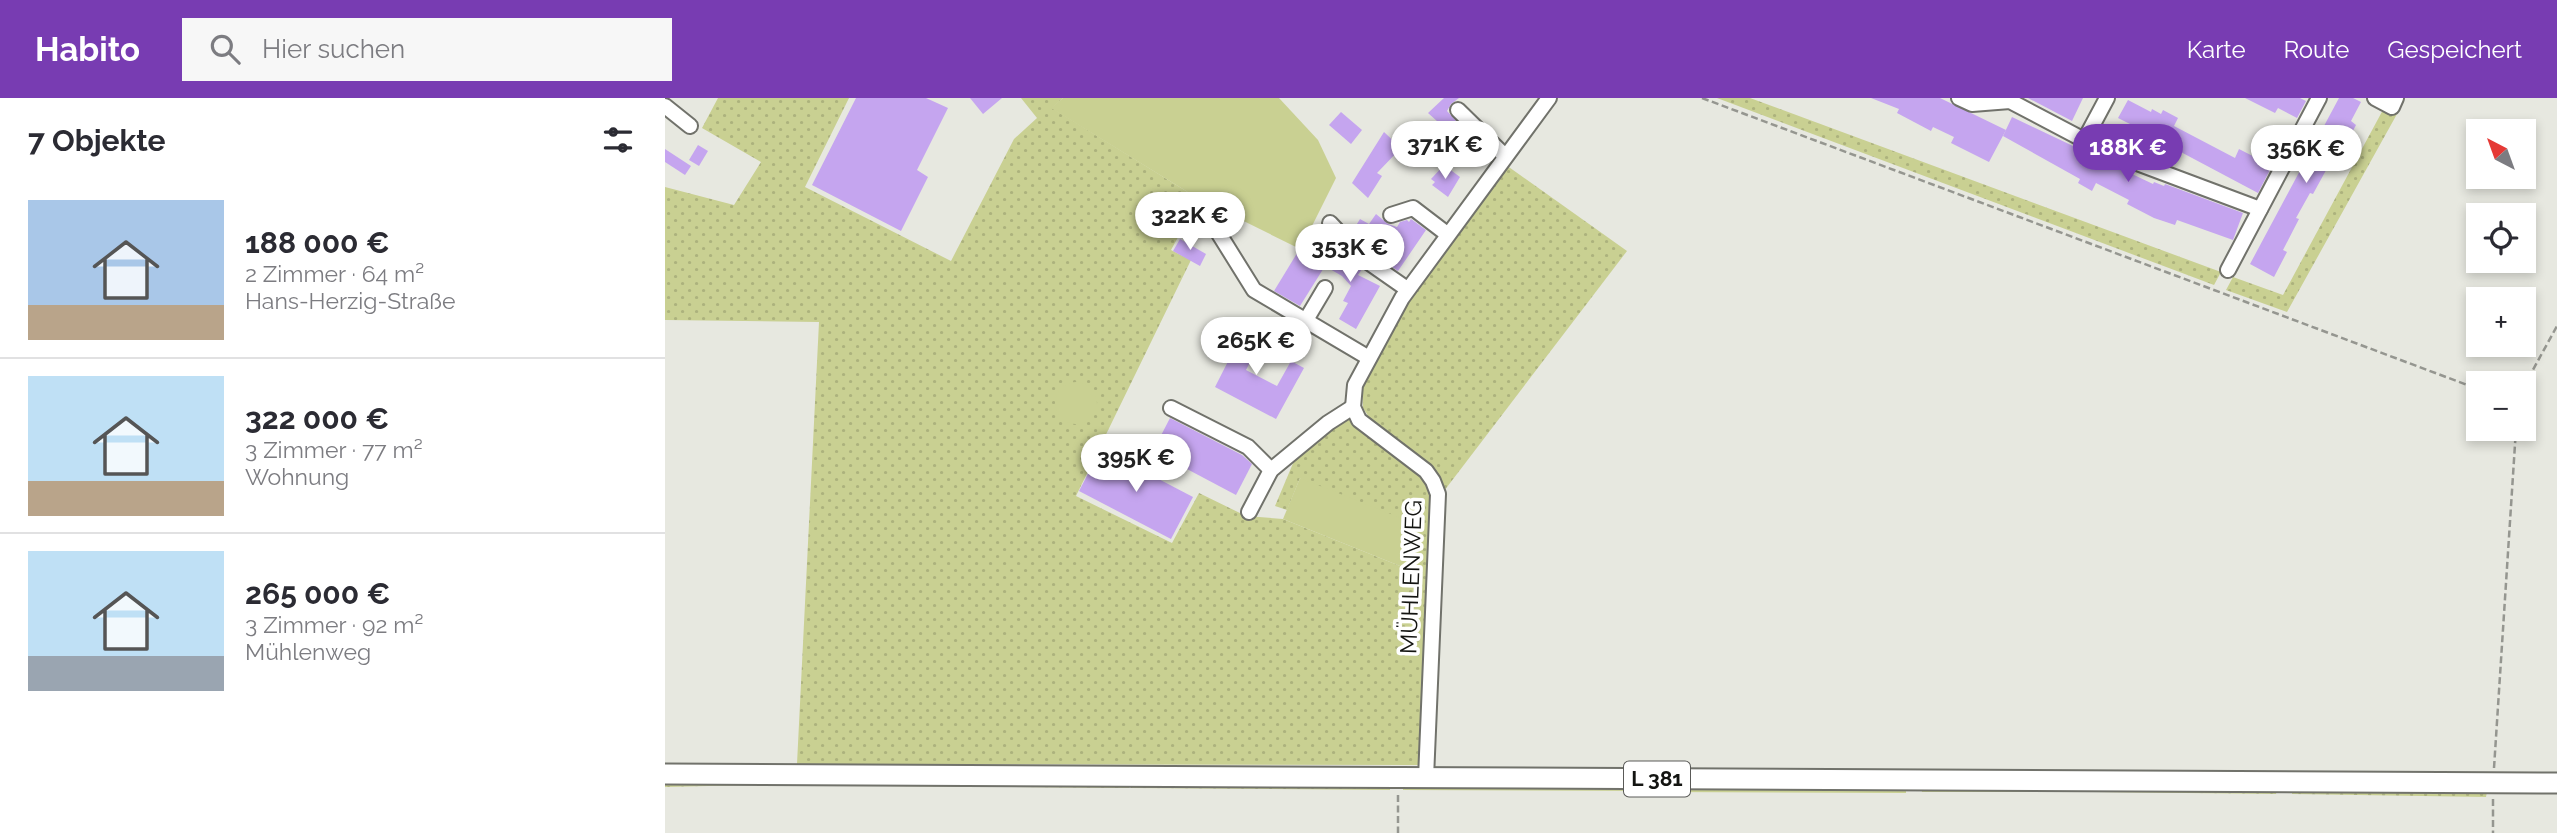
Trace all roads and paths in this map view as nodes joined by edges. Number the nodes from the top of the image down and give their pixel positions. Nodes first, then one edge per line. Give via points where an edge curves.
1 (1549, 98) edge
2 (1702, 98) edge
3 (1959, 98) edge
4 (2107, 98) edge
5 (2319, 98) edge
6 (2375, 98) edge
7 (2396, 98) edge
8 (665, 106) edge
9 (1458, 110) dead end
10 (690, 126) dead end
11 (2084, 141) junction
12 (1505, 156) junction
13 (2260, 209) junction
14 (1391, 215) dead end
15 (1330, 223) dead end
16 (1216, 229) dead end
17 (1447, 234) junction
18 (2228, 270) dead end
19 (1325, 288) dead end
20 (1407, 289) junction
21 (1306, 320) junction
22 (2557, 326) edge
23 (1369, 358) junction
24 (2532, 371) edge
25 (2466, 384) edge
26 (1353, 407) junction
27 (1171, 408) dead end
28 (2515, 441) edge
29 (1271, 470) junction
30 (1249, 512) dead end
31 (665, 774) edge
32 (1399, 778) junction
33 (1426, 778) junction
34 (2493, 783) junction
35 (2557, 783) edge
36 (1398, 833) edge
37 (2493, 833) edge

1 - 12 street
2 - 25 path
3 - 11 street via 1972,104 2010,102
4 - 11 street
5 - 13 street
6 - 7 street via 2392,107
8 - 10 street
9 - 12 street
11 - 13 street
12 - 17 street
13 - 18 street
14 - 17 street via 1412,208
15 - 20 street via 1364,259
16 - 21 street via 1254,290
17 - 20 street
19 - 21 street
20 - 23 street
21 - 23 street
22 - 24 path
23 - 26 street via 1355,385
26 - 29 street
26 - 33 street, MÜHLENWEG via 1367,427 1426,471 1438,494
27 - 29 street via 1248,447
28 - 34 path
29 - 30 street
31 - 32 main road, L 381
32 - 33 main road, L 381
32 - 36 path
33 - 34 main road, L 381
34 - 35 main road, L 381
34 - 37 path

